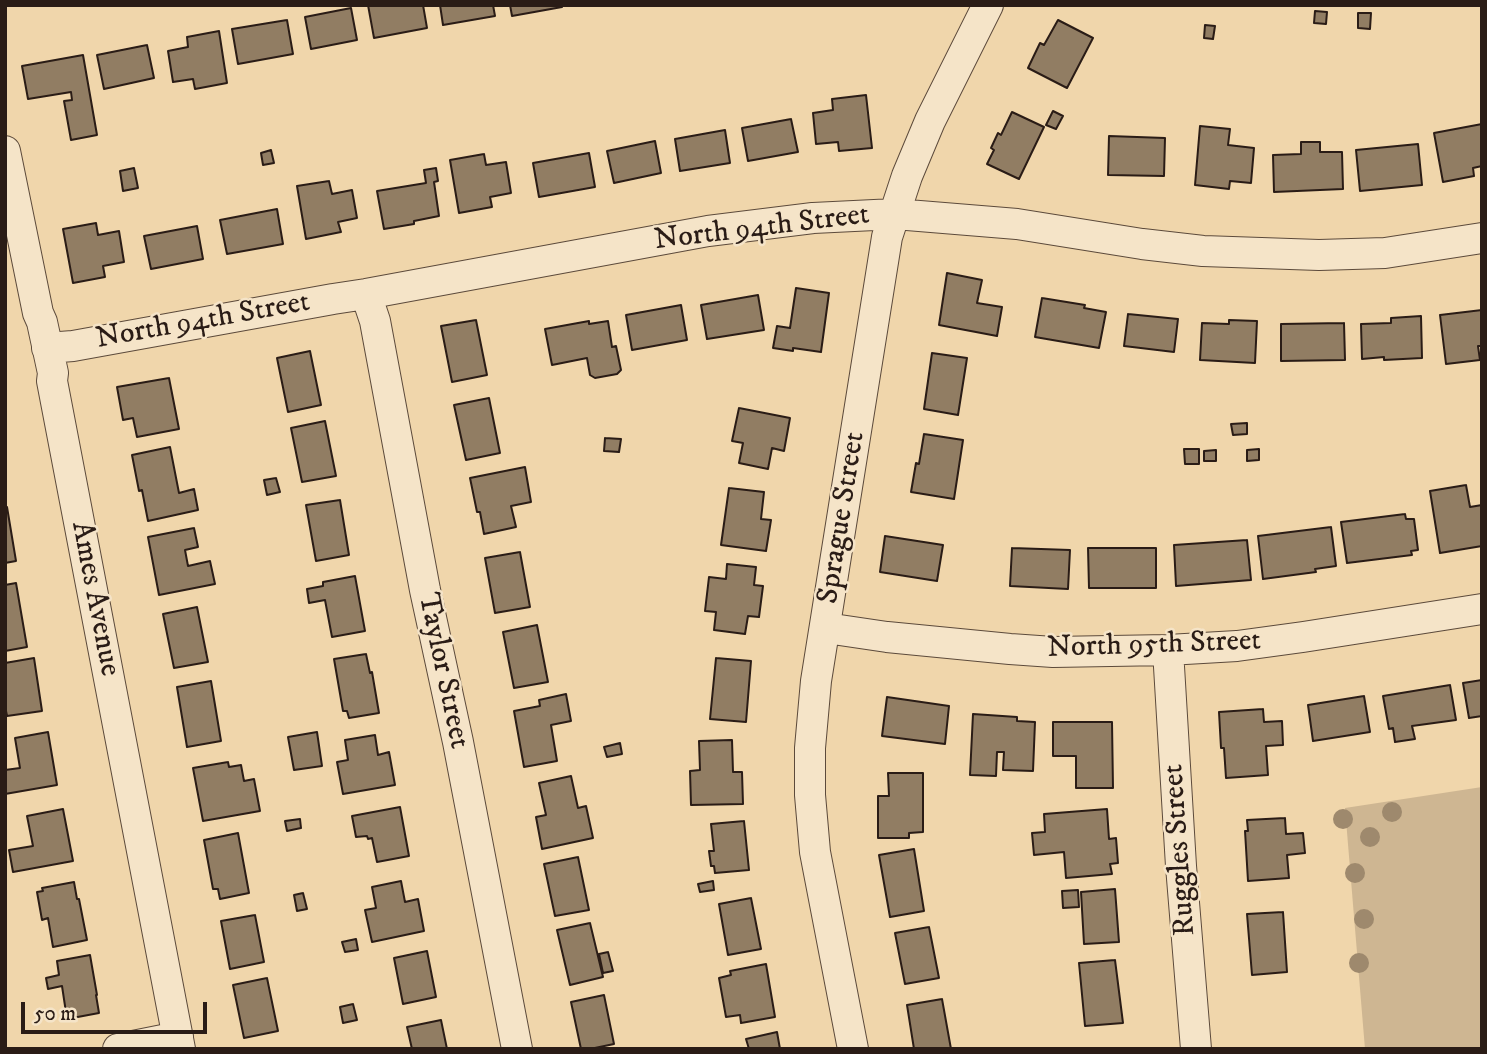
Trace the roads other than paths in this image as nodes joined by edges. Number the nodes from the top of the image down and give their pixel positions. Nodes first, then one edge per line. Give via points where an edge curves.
1 (988, 5) edge
2 (5, 151) edge
3 (895, 214) junction
4 (1482, 238) edge
5 (366, 294) junction
6 (47, 348) junction
7 (1482, 610) edge
8 (825, 628) junction
9 (1168, 650) junction
10 (179, 1043) edge
11 (118, 1049) edge
12 (517, 1049) edge
13 (853, 1049) edge
14 (1196, 1049) edge

1 - 3 street, Sprague Street via 930,121
2 - 6 street, Ames Avenue
3 - 4 street, North 94th Street via 1017,224 1142,244 1268,253 1385,253
3 - 5 street, North 94th Street via 708,231
3 - 8 street, Sprague Street via 887,237
5 - 6 street, North 94th Street
5 - 12 street, Taylor Street via 375,321
6 - 10 street, Ames Avenue
7 - 9 street, North 95th Street via 1237,646
8 - 9 street, North 95th Street via 1053,652
8 - 13 street, Sprague Street via 816,681 810,795 815,852
9 - 14 street, Ruggles Street
10 - 11 street

